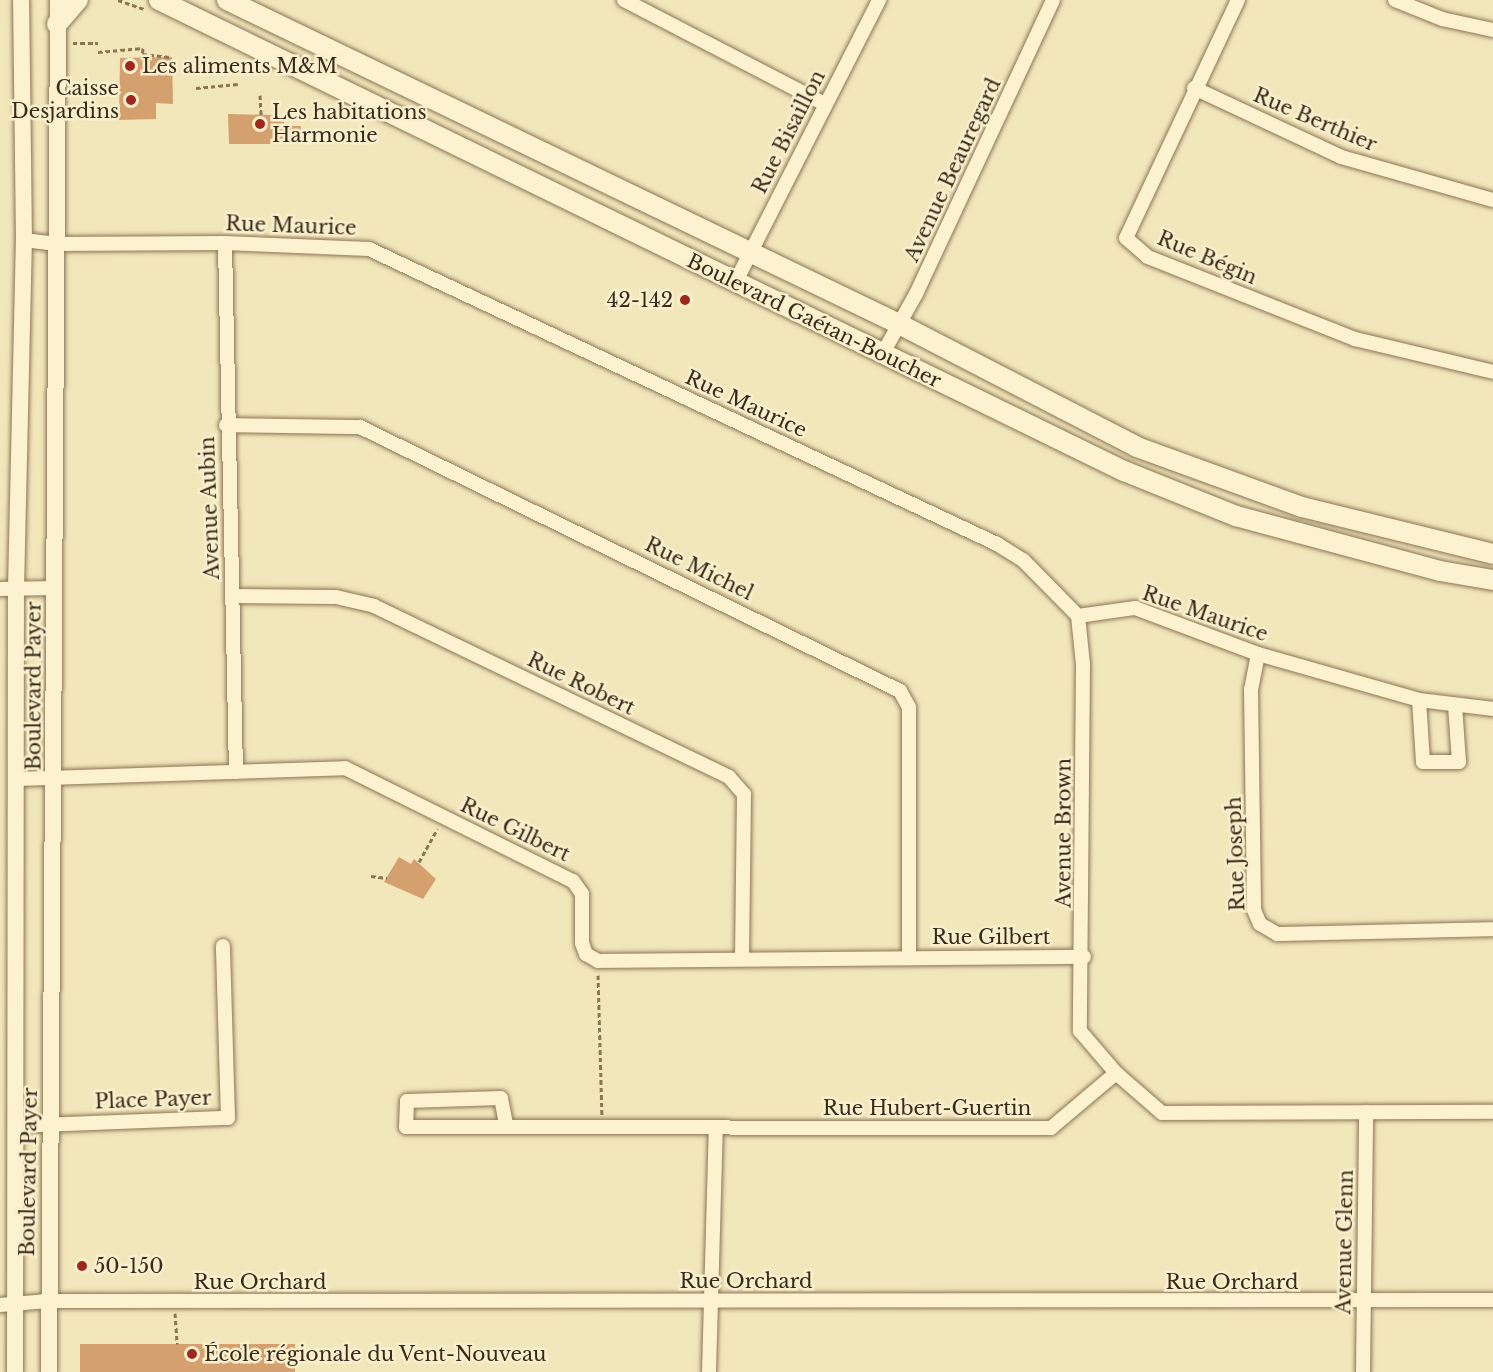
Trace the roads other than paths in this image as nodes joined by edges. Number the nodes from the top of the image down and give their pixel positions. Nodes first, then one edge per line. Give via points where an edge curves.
1 (21, 0) edge
2 (58, 0) edge
3 (78, 0) edge
4 (159, 0) edge
5 (227, 0) edge
6 (624, 0) edge
7 (879, 0) edge
8 (1053, 0) edge
9 (1238, 0) edge
10 (1395, 0) edge
11 (1493, 30) edge
12 (57, 33) junction
13 (373, 71) junction
14 (1194, 88) junction
15 (360, 98) junction
16 (823, 103) junction
17 (1493, 200) edge
18 (24, 240) junction
19 (225, 243) junction
20 (55, 244) junction
21 (749, 254) junction
22 (735, 283) junction
23 (899, 324) junction
24 (883, 353) junction
25 (1493, 372) edge
26 (226, 425) junction
27 (1493, 554) edge
28 (1493, 580) edge
29 (55, 588) junction
30 (8, 589) edge
31 (233, 596) junction
32 (1078, 616) junction
33 (1258, 654) junction
34 (1419, 700) junction
35 (1455, 705) junction
36 (1493, 709) edge
37 (236, 772) junction
38 (55, 775) junction
39 (17, 779) junction
40 (1493, 929) edge
41 (223, 946) dead end
42 (909, 956) junction
43 (1084, 957) junction
44 (742, 959) junction
45 (1116, 1073) junction
46 (1366, 1112) junction
47 (1493, 1112) edge
48 (51, 1122) junction
49 (506, 1124) junction
50 (15, 1126) junction
51 (716, 1128) junction
52 (712, 1300) junction
53 (1493, 1300) edge
54 (48, 1301) junction
55 (1363, 1302) junction
56 (7, 1305) edge
57 (15, 1372) edge
58 (49, 1372) edge
59 (709, 1372) edge
60 (1363, 1372) edge

1 - 18 street, Boulevard Payer
2 - 12 street, Boulevard Payer
3 - 12 main road
4 - 15 main road, Boulevard Gaétan-Boucher
5 - 13 main road, Boulevard Gaétan-Boucher
6 - 16 street
7 - 16 street, Rue Bisaillon
8 - 23 street, Avenue Beauregard
9 - 14 street, Rue Bégin
10 - 11 street via 1442,19
12 - 20 street, Boulevard Payer
13 - 15 main road
13 - 21 main road, Boulevard Gaétan-Boucher
14 - 17 street, Rue Berthier via 1341,157
14 - 25 street, Rue Bégin via 1126,238 1148,257 1355,339
15 - 22 main road, Boulevard Gaétan-Boucher
16 - 21 street, Rue Bisaillon
18 - 20 street, Rue Maurice
18 - 30 street, Boulevard Payer
19 - 20 street, Rue Maurice
19 - 26 street, Avenue Aubin
19 - 32 street, Rue Maurice via 369,249 997,544 1023,560
20 - 29 street, Boulevard Payer
21 - 22 street, Rue Bisaillon
21 - 23 main road, Boulevard Gaétan-Boucher
22 - 24 main road, Boulevard Gaétan-Boucher
23 - 24 street, Avenue Beauregard
23 - 27 main road, Boulevard Gaétan-Boucher via 1127,442 1202,473 1388,531
24 - 28 main road, Boulevard Gaétan-Boucher via 1124,471 1236,516 1440,571
26 - 31 street, Avenue Aubin
26 - 42 street, Rue Michel via 360,427 900,691 909,707
29 - 30 street
29 - 38 street, Boulevard Payer
30 - 39 street, Boulevard Payer
31 - 37 street, Avenue Aubin
31 - 44 street, Rue Robert via 336,597 374,606 729,777 744,794
32 - 33 street, Rue Maurice via 1135,608
32 - 43 street, Avenue Brown via 1083,664
33 - 34 street, Rue Maurice
33 - 40 street, Rue Joseph via 1251,688 1254,910 1260,924 1277,934
34 - 35 street, Rue Maurice
34 - 35 street via 1424,762 1459,762
35 - 36 street, Rue Maurice
37 - 38 street, Rue Gilbert
37 - 44 street, Rue Gilbert via 345,768 573,881 582,894 582,943 586,954 598,961
38 - 39 street, Rue Gilbert
38 - 48 street, Boulevard Payer
39 - 50 street, Boulevard Payer
41 - 48 street, Place Payer via 228,1118
42 - 43 street, Rue Gilbert
42 - 44 street, Rue Gilbert
43 - 45 street, Avenue Brown via 1080,1031
45 - 46 street via 1162,1113
45 - 51 street, Rue Hubert-Guertin via 1051,1128
46 - 47 street
46 - 55 street, Avenue Glenn
48 - 50 street, Place Payer
48 - 54 street, Boulevard Payer
49 - 49 street, Rue Hubert-Guertin via 485,1130 406,1127 407,1101 501,1098
49 - 51 street, Rue Hubert-Guertin
50 - 56 street, Boulevard Payer
51 - 52 street
52 - 54 street, Rue Orchard
52 - 55 street, Rue Orchard
52 - 59 street
53 - 55 street, Rue Orchard
54 - 56 street, Rue Orchard
54 - 58 street, Boulevard Payer
55 - 60 street, Avenue Glenn
56 - 57 street, Boulevard Payer

